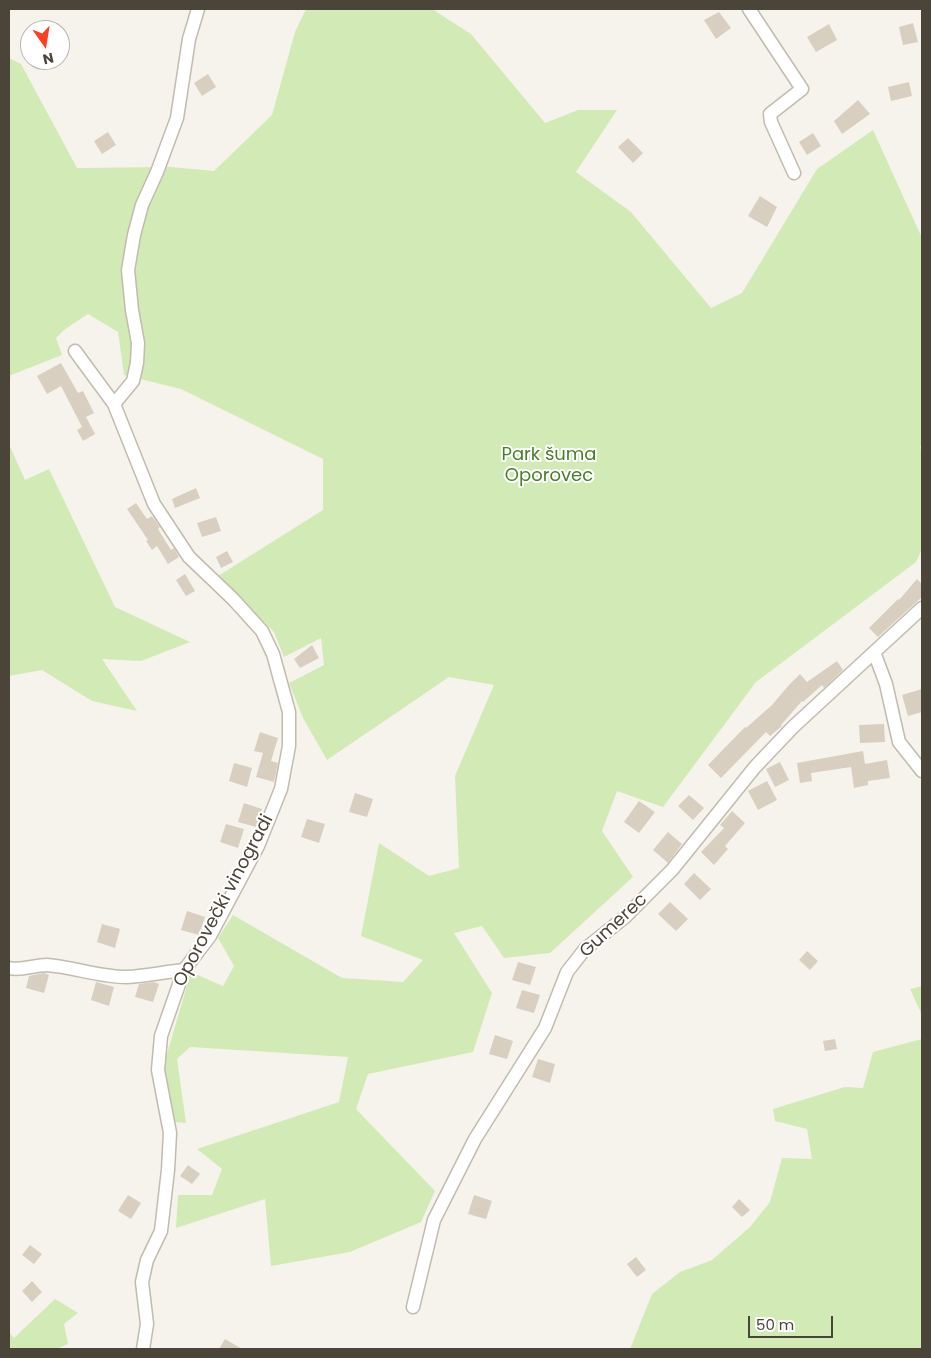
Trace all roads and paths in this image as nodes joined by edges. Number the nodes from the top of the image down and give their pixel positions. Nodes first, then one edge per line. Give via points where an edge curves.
1 (198, 9) edge
2 (750, 9) edge
3 (794, 173) dead end
4 (75, 351) dead end
5 (114, 404) junction
6 (922, 608) edge
7 (874, 652) junction
8 (922, 771) edge
9 (9, 968) edge
10 (184, 970) junction
11 (413, 1307) dead end
12 (143, 1349) edge

1 - 5 street via 189,39 177,118 142,205 134,235 128,270 138,343 137,363 133,381
2 - 3 street via 802,89 770,114
4 - 5 street, Oporovečki vinogradi
5 - 10 street, Oporovečki vinogradi via 154,504 190,557 262,631 273,654 289,712 289,746 281,789 258,846 210,936
6 - 7 street, Gumerec
7 - 8 street via 886,684 899,742
7 - 11 street, Gumerec via 793,727 755,767 672,870 626,917 585,949 567,972 545,1028 475,1139 434,1220
9 - 10 street via 17,970 43,965 126,977
10 - 12 street, Oporovečki vinogradi via 161,1036 158,1070 170,1134 168,1170 161,1231 147,1260 142,1282 147,1324

